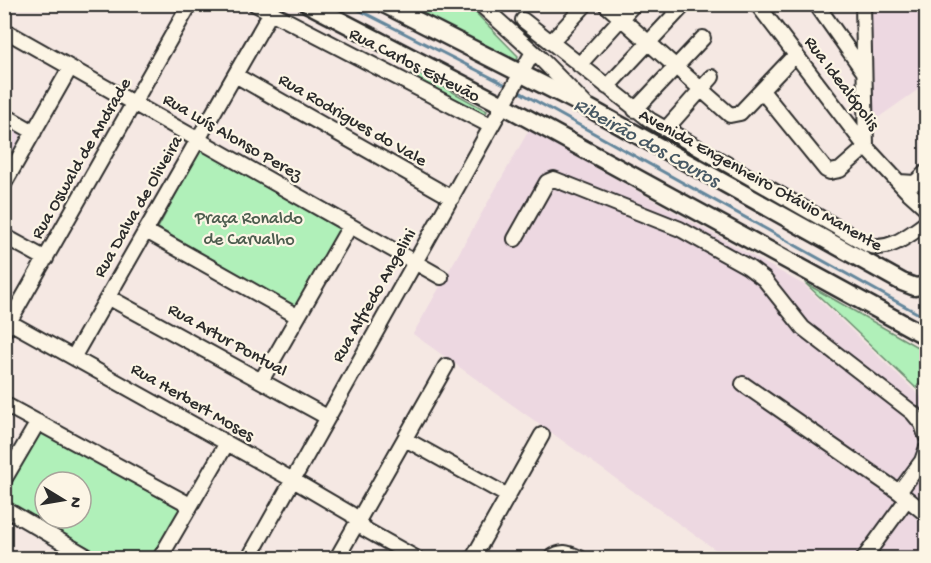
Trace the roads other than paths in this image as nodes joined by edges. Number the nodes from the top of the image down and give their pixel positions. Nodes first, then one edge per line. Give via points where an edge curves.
1 (190, 4) edge
2 (255, 4) edge
3 (308, 4) edge
4 (384, 4) edge
5 (480, 4) edge
6 (586, 4) edge
7 (605, 4) edge
8 (634, 4) edge
9 (757, 4) edge
10 (816, 4) edge
11 (862, 4) edge
12 (681, 8) dead end
13 (271, 12) junction
14 (622, 19) junction
15 (523, 20) dead end
16 (4, 30) edge
17 (703, 38) dead end
18 (551, 42) junction
19 (648, 43) junction
20 (533, 52) junction
21 (796, 54) junction
22 (579, 65) junction
23 (675, 67) junction
24 (70, 68) junction
25 (864, 72) junction
26 (235, 75) junction
27 (520, 76) junction
28 (712, 77) dead end
29 (607, 87) junction
30 (700, 89) junction
31 (762, 91) junction
32 (506, 101) junction
33 (135, 104) junction
34 (589, 108) junction
35 (635, 110) junction
36 (4, 115) edge
37 (491, 126) junction
38 (666, 129) junction
39 (34, 132) junction
40 (198, 140) junction
41 (866, 147) junction
42 (927, 172) edge
43 (899, 182) junction
44 (4, 184) edge
45 (452, 198) junction
46 (927, 207) edge
47 (927, 223) edge
48 (350, 226) junction
49 (146, 231) junction
50 (4, 236) edge
51 (515, 239) dead end
52 (46, 259) junction
53 (415, 262) junction
54 (441, 277) dead end
55 (927, 285) edge
56 (108, 297) junction
57 (297, 316) junction
58 (6, 324) edge
59 (927, 336) edge
60 (74, 357) junction
61 (446, 366) dead end
62 (261, 381) junction
63 (743, 384) dead end
64 (4, 404) edge
65 (327, 417) junction
66 (38, 422) junction
67 (542, 435) dead end
68 (927, 436) edge
69 (405, 439) junction
70 (227, 443) junction
71 (927, 450) edge
72 (4, 480) edge
73 (293, 480) junction
74 (903, 495) junction
75 (508, 496) junction
76 (190, 505) junction
77 (4, 508) edge
78 (927, 514) edge
79 (358, 522) junction
80 (90, 558) edge
81 (160, 558) edge
82 (249, 558) edge
83 (337, 558) edge
84 (416, 558) edge
85 (473, 558) edge
86 (551, 558) edge
87 (580, 558) edge
88 (864, 558) edge

1 - 33 street, Rua Oswald de Andrade
2 - 13 street, Rua Carlos Estevão
3 - 32 main road
4 - 27 main road, Avenida Engenheiro Otávio Manente
5 - 20 street
6 - 18 street
7 - 14 street
8 - 14 street
9 - 21 street, Rua Idealópolis
10 - 25 street
11 - 25 street
12 - 19 street
13 - 26 street, Rua Dalva de Oliveira
13 - 37 street, Rua Carlos Estevão
14 - 19 street
14 - 22 street
15 - 18 street, Avenida Engenheiro Otávio Manente
16 - 24 street, Rua Luís Alonso Perez
17 - 23 street
18 - 22 street, Avenida Engenheiro Otávio Manente
19 - 23 street
19 - 29 street
20 - 27 street, Rua Alfredo Angelini
20 - 34 street
21 - 31 street
21 - 41 street, Rua Idealópolis
22 - 29 street, Avenida Engenheiro Otávio Manente
23 - 30 street
23 - 35 street
24 - 33 street, Rua Luís Alonso Perez
24 - 39 street
25 - 41 street
26 - 40 street, Rua Dalva de Oliveira
26 - 45 street, Rua Rodrigues do Vale
27 - 32 street, Rua Alfredo Angelini
27 - 34 main road, Avenida Engenheiro Otávio Manente
28 - 30 street
29 - 35 street, Avenida Engenheiro Otávio Manente
30 - 31 street via 733,116
30 - 38 street
31 - 41 street via 826,170 840,170
32 - 37 street, Rua Alfredo Angelini
32 - 59 main road
33 - 40 street, Rua Luís Alonso Perez
33 - 52 street, Rua Oswald de Andrade
34 - 55 main road, Avenida Engenheiro Otávio Manente via 902,282 915,287
35 - 38 street, Avenida Engenheiro Otávio Manente
36 - 39 street
37 - 45 street, Rua Alfredo Angelini
38 - 47 street, Avenida Engenheiro Otávio Manente via 872,247 893,244
39 - 44 street
40 - 48 street, Rua Luís Alonso Perez
40 - 49 street, Rua Dalva de Oliveira
41 - 43 street, Rua Idealópolis
42 - 43 street via 912,184
43 - 46 street, Rua Idealópolis
45 - 53 street, Rua Alfredo Angelini
48 - 53 street, Rua Luís Alonso Perez
48 - 57 street
49 - 56 street, Rua Dalva de Oliveira
49 - 57 street
50 - 52 street
51 - 68 street via 547,182 554,179 680,229 764,279 803,328 913,413
52 - 58 street, Rua Oswald de Andrade
53 - 54 street, Rua Luís Alonso Perez
53 - 65 street, Rua Alfredo Angelini
56 - 60 street, Rua Dalva de Oliveira
56 - 62 street, Rua Artur Pontual
57 - 62 street
58 - 60 street, Rua Herbert Moses
60 - 70 street, Rua Herbert Moses
61 - 69 street
62 - 65 street, Rua Artur Pontual
63 - 74 street
64 - 66 street
65 - 73 street, Rua Alfredo Angelini
66 - 72 street
66 - 76 street
67 - 75 street
69 - 75 street
69 - 79 street
70 - 73 street, Rua Herbert Moses
70 - 76 street
71 - 74 street
73 - 79 street, Rua Herbert Moses
73 - 82 street, Rua Alfredo Angelini
74 - 78 street
74 - 88 street
75 - 85 street
76 - 81 street
77 - 80 street
79 - 83 street
79 - 84 street, Rua Herbert Moses
86 - 87 street via 559,552

